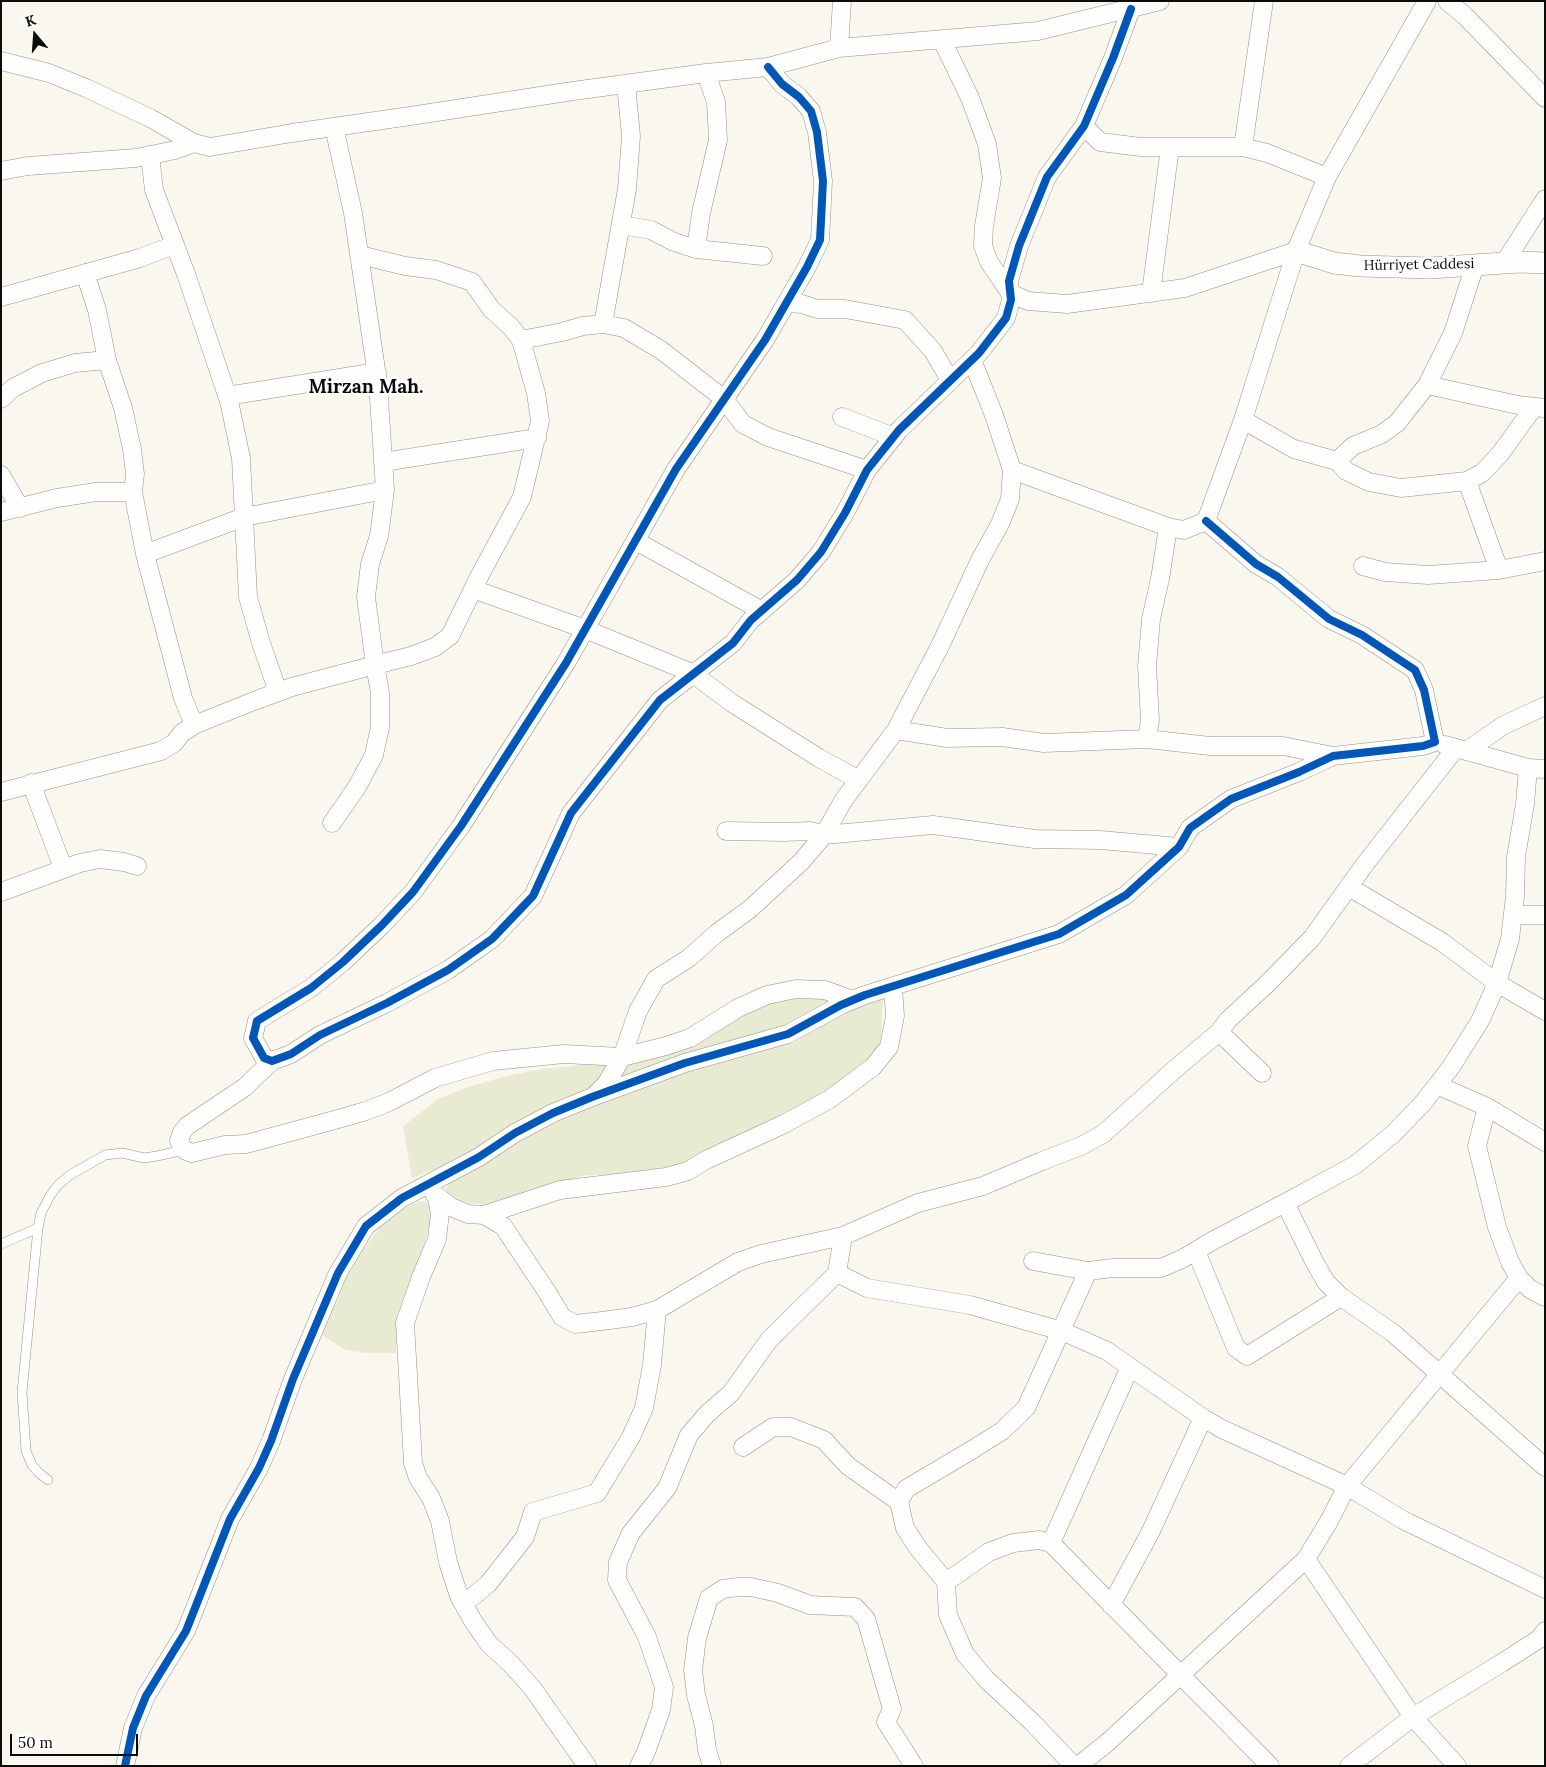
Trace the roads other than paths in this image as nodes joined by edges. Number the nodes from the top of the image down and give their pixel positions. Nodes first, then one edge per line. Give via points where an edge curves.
1 (842, 1) edge
2 (1160, 1) edge
3 (1264, 1) edge
4 (1427, 1) edge
5 (1447, 1) edge
6 (1131, 9) junction
7 (942, 40) junction
8 (839, 48) junction
9 (1, 62) edge
10 (768, 68) junction
11 (706, 73) junction
12 (626, 84) junction
13 (1545, 98) edge
14 (1084, 126) junction
15 (334, 127) junction
16 (194, 143) junction
17 (1170, 147) junction
18 (1243, 147) junction
19 (150, 155) junction
20 (1, 171) edge
21 (1327, 177) junction
22 (1545, 199) edge
23 (621, 225) junction
24 (174, 245) junction
25 (696, 249) junction
26 (1296, 251) junction
27 (360, 255) junction
28 (763, 256) dead end
29 (1504, 263) junction
30 (1545, 263) edge
31 (1474, 265) junction
32 (85, 273) junction
33 (1010, 293) junction
34 (1152, 293) junction
35 (1, 297) edge
36 (786, 303) junction
37 (603, 324) junction
38 (521, 340) junction
39 (107, 360) junction
40 (972, 360) junction
41 (377, 372) junction
42 (950, 380) junction
43 (1427, 385) junction
44 (227, 396) junction
45 (1, 399) edge
46 (724, 399) junction
47 (1540, 408) edge
48 (842, 417) dead end
49 (1243, 420) junction
50 (894, 437) junction
51 (536, 438) junction
52 (383, 462) junction
53 (1337, 462) junction
54 (867, 470) junction
55 (1012, 470) junction
56 (1, 475) edge
57 (1468, 481) junction
58 (385, 490) junction
59 (133, 492) junction
60 (20, 508) junction
61 (1, 512) edge
62 (244, 517) junction
63 (1206, 521) junction
64 (1168, 527) junction
65 (636, 541) junction
66 (145, 554) junction
67 (1545, 561) edge
68 (1363, 566) dead end
69 (1499, 570) junction
70 (473, 589) junction
71 (762, 611) junction
72 (585, 629) junction
73 (375, 665) junction
74 (692, 673) junction
75 (278, 692) junction
76 (1545, 706) edge
77 (194, 725) junction
78 (896, 730) junction
79 (1147, 739) junction
80 (1435, 742) junction
81 (1461, 749) junction
82 (1333, 756) junction
83 (1537, 768) edge
84 (858, 780) junction
85 (31, 783) junction
86 (1, 792) edge
87 (332, 823) dead end
88 (726, 831) dead end
89 (824, 835) junction
90 (1179, 847) junction
91 (137, 866) dead end
92 (63, 868) junction
93 (1349, 887) junction
94 (1, 892) edge
95 (1513, 915) junction
96 (1545, 915) edge
97 (1497, 983) junction
98 (893, 987) junction
99 (852, 1000) junction
100 (1545, 1011) edge
101 (1218, 1032) junction
102 (622, 1057) junction
103 (272, 1061) junction
104 (1262, 1073) dead end
105 (1437, 1085) junction
106 (592, 1097) junction
107 (1488, 1107) junction
108 (1545, 1142) edge
109 (184, 1150) junction
110 (432, 1191) junction
111 (1285, 1204) junction
112 (484, 1215) junction
113 (38, 1228) junction
114 (843, 1236) junction
115 (1, 1244) edge
116 (1196, 1251) junction
117 (1032, 1261) dead end
118 (1088, 1271) junction
119 (837, 1273) junction
120 (1519, 1278) junction
121 (1341, 1297) junction
122 (1545, 1298) edge
123 (657, 1310) junction
124 (1062, 1331) junction
125 (1130, 1366) junction
126 (1440, 1374) junction
127 (1203, 1418) junction
128 (743, 1447) dead end
129 (1545, 1467) edge
130 (48, 1480) dead end
131 (1348, 1486) junction
132 (899, 1502) junction
133 (1051, 1543) junction
134 (1306, 1558) junction
135 (946, 1582) junction
136 (1545, 1589) edge
137 (464, 1603) junction
138 (1111, 1605) junction
139 (1545, 1632) edge
140 (1181, 1675) junction
141 (1413, 1717) junction
142 (125, 1766) edge
143 (587, 1766) edge
144 (639, 1766) edge
145 (712, 1766) edge
146 (914, 1766) edge
147 (1074, 1766) edge
148 (1078, 1766) edge
149 (1270, 1766) edge
150 (1349, 1766) edge
151 (1457, 1766) edge

1 - 8 street
2 - 6 street
3 - 18 street
4 - 21 street
5 - 13 street
6 - 7 street via 1038,31
6 - 14 street
7 - 8 street
7 - 33 street via 970,98 987,144 992,178 983,246 989,262
8 - 10 street
9 - 16 street via 49,73 86,88
10 - 11 street
10 - 36 street via 811,111 823,181 820,240
11 - 12 street
11 - 25 street via 716,102 718,140
12 - 15 street
12 - 23 street via 631,136
14 - 17 street via 1100,142
14 - 33 street via 1048,177 1019,246 1009,281
15 - 16 street via 210,147
15 - 27 street
16 - 19 street
17 - 18 street
17 - 34 street
18 - 21 street
19 - 20 street
19 - 24 street via 154,190
21 - 26 street
22 - 29 street
23 - 25 street via 651,230
23 - 37 street
24 - 32 street
24 - 44 street
25 - 28 street
26 - 31 street, Hürriyet Caddesi via 1334,263 1360,266 1430,268
26 - 34 street via 1185,288
26 - 49 street
27 - 38 street via 436,270 472,282 492,310
27 - 41 street
29 - 30 street, Hürriyet Caddesi
29 - 31 street, Hürriyet Caddesi
31 - 43 street via 1453,333
32 - 35 street
32 - 39 street via 97,310
33 - 34 street via 1028,302 1067,304
33 - 40 street via 1006,318
36 - 42 street via 905,320 933,351
36 - 46 street
37 - 38 street
37 - 46 street via 624,328 661,350
38 - 51 street via 536,393 540,421
39 - 45 street via 75,363 42,373 13,388
39 - 59 street via 132,449
40 - 42 street
40 - 55 street
41 - 44 street
41 - 52 street
42 - 50 street
43 - 47 street
43 - 53 street via 1397,423 1382,434 1353,446
44 - 62 street via 240,458
46 - 54 street via 744,424 768,437
46 - 65 street via 676,469
47 - 57 street via 1482,473
48 - 50 street
49 - 53 street via 1294,449
49 - 63 street
50 - 54 street
51 - 52 street
51 - 70 street via 522,497
52 - 58 street
53 - 57 street via 1346,471 1369,482 1401,488
54 - 71 street via 821,552 797,580
55 - 64 street
55 - 78 street via 1010,499 1000,524
56 - 60 street
57 - 69 street
58 - 62 street
58 - 73 street via 366,597
59 - 60 street via 96,492
59 - 66 street
60 - 61 street
62 - 66 street
62 - 75 street via 248,597
63 - 64 street via 1184,530
63 - 80 street via 1329,619 1362,635 1415,670 1424,690
64 - 79 street via 1151,619
65 - 71 street
65 - 72 street
66 - 77 street via 183,698
67 - 69 street
68 - 69 street via 1385,572 1428,575
70 - 72 street
70 - 73 street via 450,636 419,653
71 - 74 street via 733,642
72 - 74 street
72 - 103 street via 461,826 413,892 343,962 311,988 257,1021 253,1038 264,1058
73 - 75 street
73 - 87 street via 380,693 380,727 374,755 358,787
74 - 84 street via 740,708
74 - 103 street via 660,700 571,813 533,896 492,939 418,987
75 - 77 street
76 - 81 street
77 - 85 street via 161,751
78 - 79 street via 947,738 1002,737 1044,743
78 - 84 street
79 - 82 street via 1210,746 1283,746
80 - 81 street
80 - 82 street
81 - 83 street
81 - 93 street
82 - 90 street via 1231,799 1190,828
83 - 95 street via 1525,804 1516,857
84 - 89 street
85 - 86 street
85 - 92 street
88 - 89 street via 811,831
89 - 90 street via 933,825 1035,839 1100,840
89 - 102 street via 801,862 750,909 689,958 656,979 638,1011
90 - 98 street via 1126,895 1058,934
91 - 92 street via 100,859
92 - 94 street
93 - 97 street via 1442,942
93 - 101 street via 1312,938
95 - 96 street
95 - 97 street via 1510,939
97 - 100 street
97 - 105 street via 1480,1021
98 - 99 street
98 - 112 street via 895,1016 889,1047 873,1067 830,1099 688,1171 666,1177 560,1190
99 - 102 street via 826,990 796,989 767,996 738,1008 690,1038
99 - 106 street via 788,1034 685,1063
101 - 104 street
101 - 114 street via 1103,1134 1089,1142 983,1186 918,1203
102 - 106 street via 606,1084
102 - 109 street via 564,1054 493,1061 435,1078 389,1102 331,1121 246,1144 192,1152
103 - 109 street via 245,1086 187,1126 179,1141
105 - 107 street
105 - 111 street via 1423,1104 1370,1153
106 - 110 street via 515,1133
107 - 108 street
107 - 120 street via 1477,1146 1497,1227
109 - 113 lane via 144,1158 113,1153 97,1160 59,1184 45,1203
110 - 112 street via 451,1207 468,1214
110 - 137 street via 440,1213 437,1239 405,1323 410,1438 413,1463 440,1522 448,1562
110 - 142 street via 402,1198 366,1226 338,1273 293,1379 271,1441 230,1519 186,1632 146,1696 133,1728
111 - 116 street
111 - 121 street via 1314,1263
112 - 123 street via 503,1226 562,1316 575,1324
113 - 115 lane
113 - 130 lane via 22,1392 26,1451 32,1465
114 - 119 street
114 - 123 street via 738,1262
116 - 118 street via 1161,1268
116 - 121 street via 1236,1348 1247,1356
117 - 118 street
118 - 124 street
119 - 124 street via 867,1288 970,1305
119 - 144 street via 769,1340 731,1393 689,1434 667,1488 631,1533 618,1562 618,1580 647,1637 664,1687 660,1710
120 - 122 street
120 - 126 street
121 - 126 street via 1393,1333
123 - 137 street via 644,1408 631,1437 597,1493 533,1512 525,1537 488,1584
124 - 125 street via 1107,1351
124 - 132 street via 1026,1408 1002,1431 906,1489
125 - 127 street
125 - 133 street
126 - 129 street
126 - 131 street
127 - 131 street
127 - 138 street via 1150,1533
128 - 132 street via 773,1426 791,1427 824,1440 848,1466
131 - 134 street
131 - 136 street via 1402,1520
132 - 135 street via 905,1528
133 - 135 street via 1039,1540 1013,1543 989,1552
133 - 138 street
134 - 140 street
134 - 141 street
135 - 147 street via 948,1615 965,1654
137 - 143 street via 489,1644 533,1689
138 - 140 street
139 - 141 street via 1508,1659
140 - 148 street
140 - 149 street
141 - 150 street
141 - 151 street
145 - 146 street via 696,1695 694,1662 708,1598 723,1589 738,1586 778,1593 810,1605 855,1607 866,1619 892,1708 886,1722

